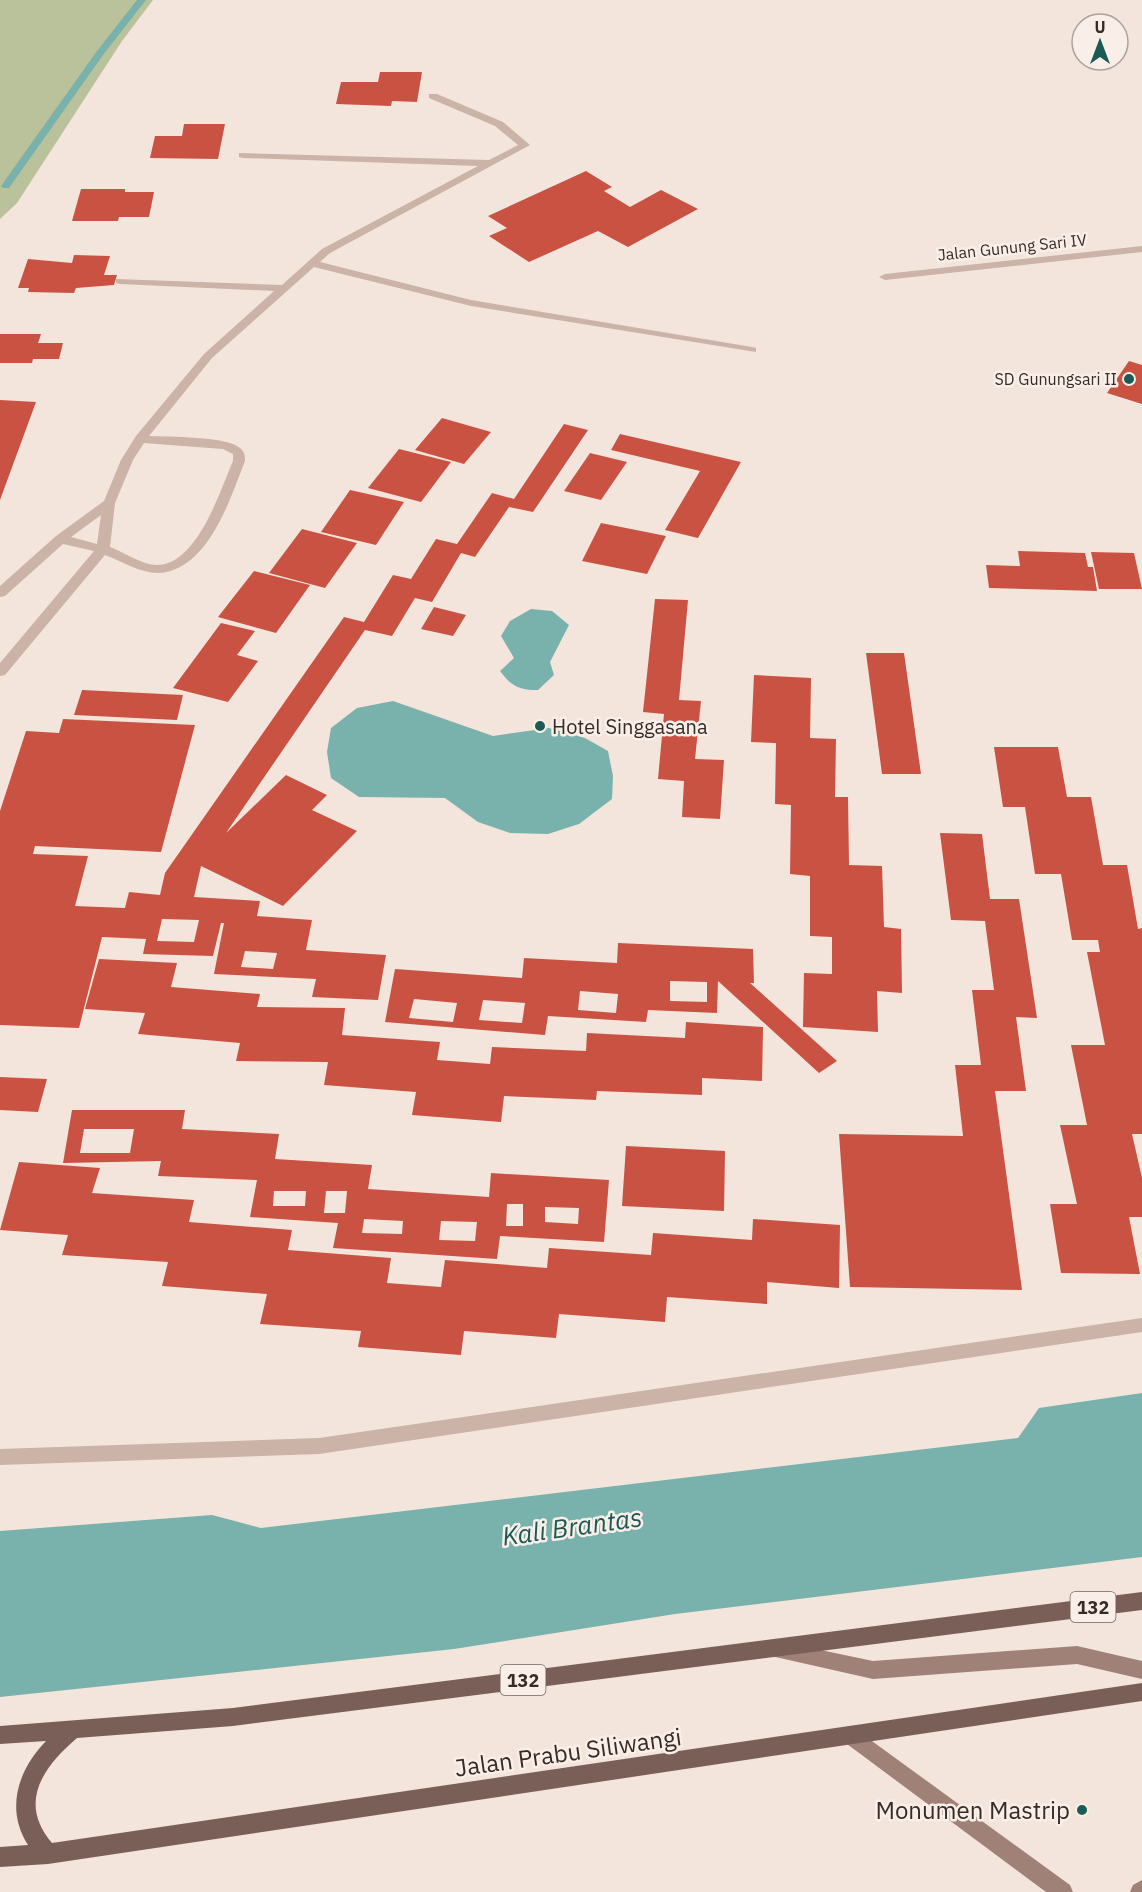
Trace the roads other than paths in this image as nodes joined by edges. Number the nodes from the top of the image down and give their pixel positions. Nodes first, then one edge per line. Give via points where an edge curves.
1 (433, 96) dead end
2 (243, 154) dead end
3 (494, 163) junction
4 (1142, 249) edge
5 (310, 263) junction
6 (885, 277) dead end
7 (120, 281) dead end
8 (284, 288) junction
9 (752, 350) dead end
10 (140, 439) junction
11 (109, 503) junction
12 (60, 539) junction
13 (103, 549) junction
14 (0, 593) edge
15 (0, 672) edge
16 (1142, 1325) edge
17 (0, 1457) edge
18 (1142, 1601) edge
19 (772, 1648) junction
20 (1142, 1670) edge
21 (1142, 1692) edge
22 (72, 1730) junction
23 (0, 1735) edge
24 (854, 1737) junction
25 (48, 1854) junction
26 (0, 1857) edge
27 (1063, 1892) edge

1 - 3 street via 499,124 524,142 524,147
2 - 3 street
3 - 5 street
4 - 6 street, Jalan Gunung Sari IV
5 - 8 street
5 - 9 street via 471,303
7 - 8 street
8 - 10 street via 208,356
10 - 11 street
10 - 13 street via 229,446 238,451 239,461 208,530 182,562 157,569
11 - 12 street
11 - 13 street
12 - 13 street
12 - 14 street
13 - 15 street
16 - 17 street via 319,1446
18 - 19 main road, 132
19 - 20 street via 873,1670 1077,1655
19 - 22 main road, 132 via 233,1718
21 - 24 main road, Jalan Prabu Siliwangi
22 - 23 main road, 132
22 - 25 main road via 48,1749 31,1775 25,1804 31,1831
24 - 25 main road, Jalan Prabu Siliwangi
24 - 27 street
25 - 26 main road, Jalan Prabu Siliwangi

